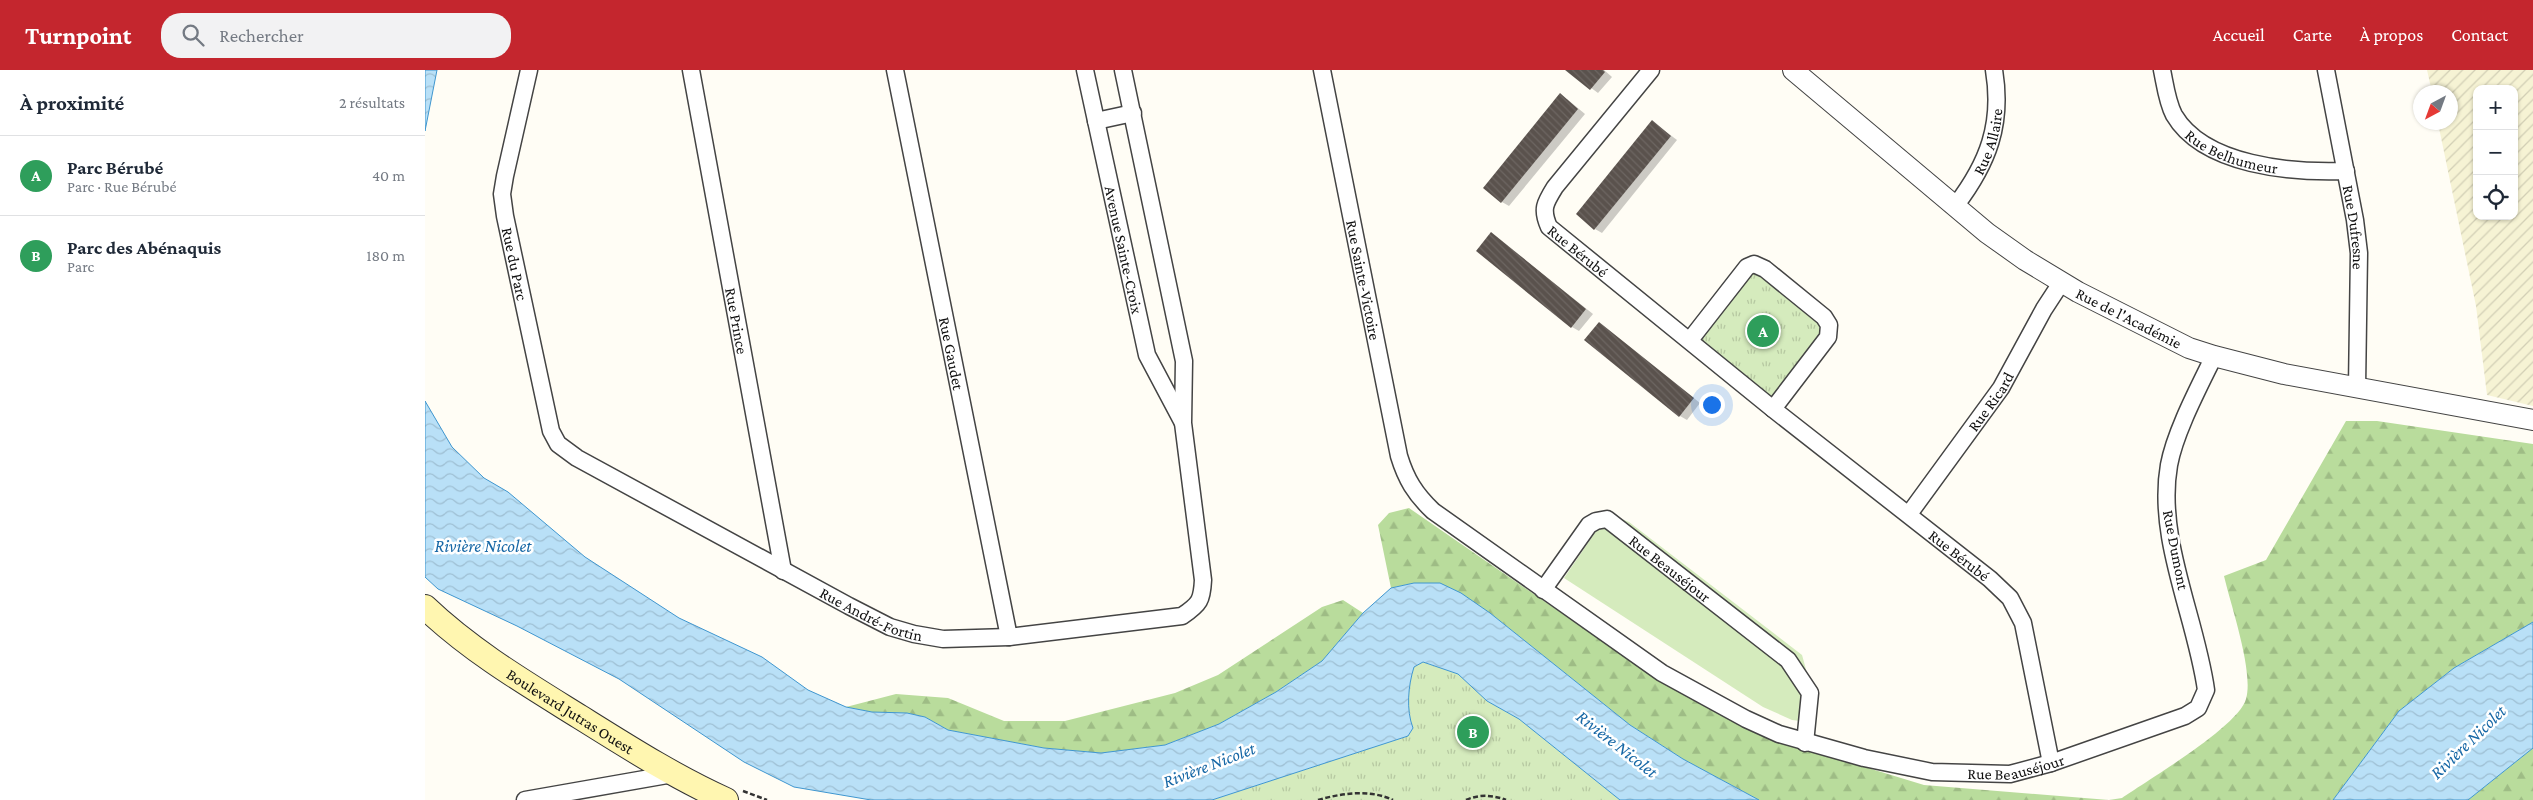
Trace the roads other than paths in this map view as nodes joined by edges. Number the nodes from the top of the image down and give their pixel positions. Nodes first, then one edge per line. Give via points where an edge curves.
1 (529, 70) edge
2 (691, 70) edge
3 (895, 70) edge
4 (1085, 70) edge
5 (1123, 70) edge
6 (1322, 70) edge
7 (1651, 70) edge
8 (1793, 70) edge
9 (1994, 70) edge
10 (2163, 70) edge
11 (2326, 70) edge
12 (1133, 113) junction
13 (1096, 122) junction
14 (2346, 171) junction
15 (1956, 205) junction
16 (2061, 283) junction
17 (1691, 340) junction
18 (2214, 356) junction
19 (2357, 388) junction
20 (1773, 409) junction
21 (2533, 420) edge
22 (1183, 423) junction
23 (568, 452) joint
24 (1411, 487) joint
25 (1909, 514) junction
26 (783, 571) junction
27 (1543, 590) junction
28 (1203, 597) joint
29 (425, 607) edge
30 (1009, 637) junction
31 (2206, 690) joint
32 (1805, 743) junction
33 (2051, 763) junction
34 (673, 774) junction
35 (525, 800) edge
36 (726, 800) edge

1 - 23 street, Rue du Parc via 502,194 551,430 558,444
2 - 26 street, Rue Prince
3 - 30 street, Rue Gaudet
4 - 13 street, Avenue Sainte-Croix
5 - 12 street, Avenue Sainte-Croix
6 - 24 street, Rue Sainte-Victoire via 1399,456
7 - 17 street, Rue Bérubé via 1555,187 1546,202 1544,215 1549,227
8 - 15 street, Rue de l'Académie
9 - 15 street, Rue Allaire via 1996,122 1989,147 1984,163
10 - 14 street, Rue Belhumeur via 2173,113 2193,138 2207,147 2273,167
11 - 14 street, Rue Dufresne
12 - 13 street
12 - 22 street, Avenue Sainte-Croix via 1184,361
13 - 22 street, Avenue Sainte-Croix via 1147,354
14 - 19 street, Rue Dufresne via 2359,253
15 - 16 street, Rue de l'Académie via 1987,233
16 - 18 street, Rue de l'Académie via 2189,348
16 - 25 street, Rue Ricard via 2001,388
17 - 20 street, Rue Bérubé
17 - 20 street via 1747,267 1754,264 1824,317 1829,325 1828,337
18 - 19 street, Rue de l'Académie
18 - 31 street, Rue Dumont via 2177,440 2169,464 2167,485 2171,542
19 - 21 street, Rue de l'Académie
20 - 25 street, Rue Bérubé
22 - 28 street, Avenue Sainte-Croix
23 - 26 street, Rue André-Fortin
24 - 27 street, Rue Beauséjour via 1433,511
25 - 33 street, Rue Bérubé via 2010,598 2023,623
26 - 30 street, Rue André-Fortin via 890,627 943,639
27 - 32 street, Rue Beauséjour via 1661,673 1746,720
27 - 32 street, Rue Beauséjour via 1589,525 1607,519 1788,660 1809,693
28 - 30 street, Rue André-Fortin via 1183,616
29 - 34 main road, Boulevard Jutras Ouest via 532,688
31 - 33 street, Rue Beauséjour via 2198,708 2185,716
32 - 33 street, Rue Beauséjour via 1932,772 2009,774
34 - 35 street
34 - 36 main road, Boulevard Jutras Ouest

